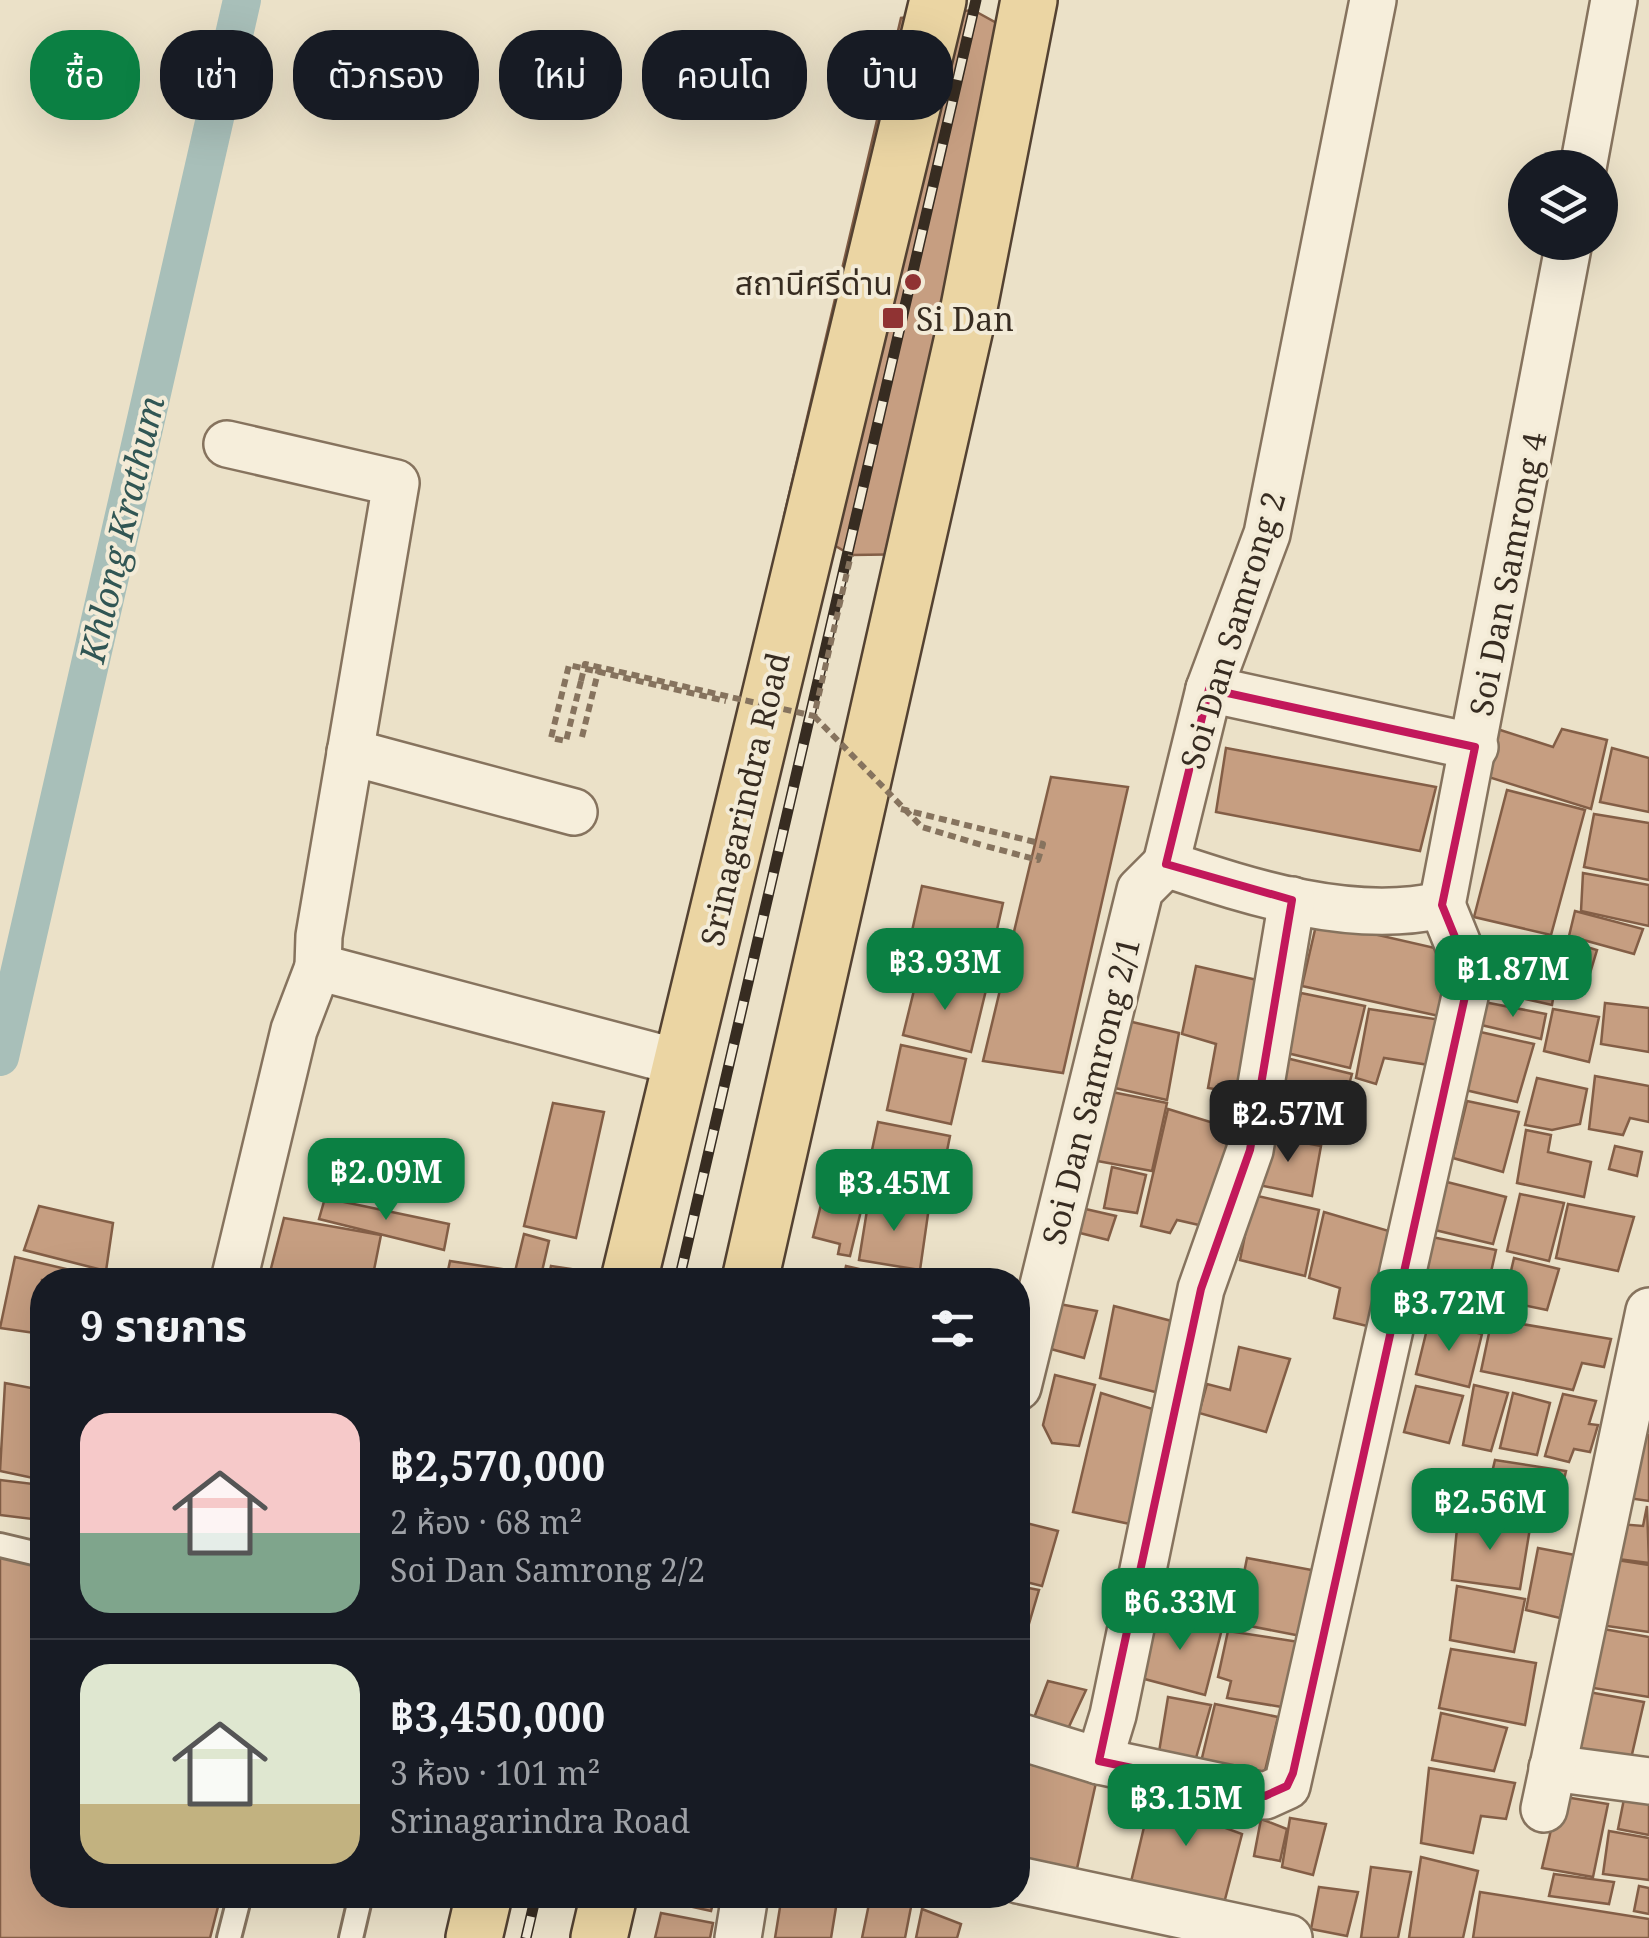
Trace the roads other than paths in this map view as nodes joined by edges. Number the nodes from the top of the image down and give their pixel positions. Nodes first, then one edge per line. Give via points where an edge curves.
1 (909, 0) edge
2 (938, 0) edge
3 (1028, 0) edge
4 (1051, 0) edge
5 (1372, 0) edge
6 (1607, 1) edge
7 (1586, 150) edge
8 (1566, 260) edge
9 (859, 318) junction
10 (965, 328) junction
11 (228, 444) dead end
12 (1209, 689) junction
13 (1475, 747) junction
14 (350, 752) junction
15 (574, 812) dead end
16 (1166, 864) junction
17 (1292, 900) junction
18 (1442, 905) junction
19 (318, 967) junction
20 (682, 1063) junction
21 (237, 1268) edge
22 (633, 1268) edge
23 (753, 1268) edge
24 (1649, 1311) edge
25 (1030, 1337) edge
26 (0, 1544) edge
27 (30, 1552) edge
28 (1030, 1740) edge
29 (1099, 1761) junction
30 (1649, 1780) edge
31 (1030, 1883) edge
32 (237, 1908) edge
33 (355, 1908) edge
34 (481, 1908) edge
35 (605, 1908) edge
36 (744, 1908) edge
37 (229, 1938) edge
38 (351, 1938) edge
39 (474, 1938) edge
40 (598, 1938) edge
41 (738, 1938) edge
42 (1289, 1938) edge

1 - 9 main road, Srinagarindra Road
2 - 9 main road, Srinagarindra Road
3 - 10 main road
4 - 10 main road
5 - 12 street, Soi Dan Samrong 2 via 1266,534
6 - 7 street
8 - 13 street, Soi Dan Samrong 4
9 - 20 main road, Srinagarindra Road via 790,713
10 - 23 main road
11 - 14 street via 396,483
12 - 13 street
12 - 16 street, Soi Dan Samrong 2
13 - 18 street, Soi Dan Samrong 4
14 - 15 street
14 - 19 street
16 - 17 street
16 - 25 street, Soi Dan Samrong 2/1 via 1140,890
17 - 18 street via 1402,914
17 - 29 street via 1250,1150 1201,1290
18 - 29 street via 1470,974 1293,1773 1287,1786 1265,1796
19 - 20 street
19 - 21 street via 294,1030
20 - 22 main road, Srinagarindra Road
24 - 30 street via 1548,1788
26 - 27 lane
28 - 29 street
31 - 42 street
32 - 37 lane
33 - 38 lane
34 - 39 main road
35 - 40 main road
36 - 41 street

